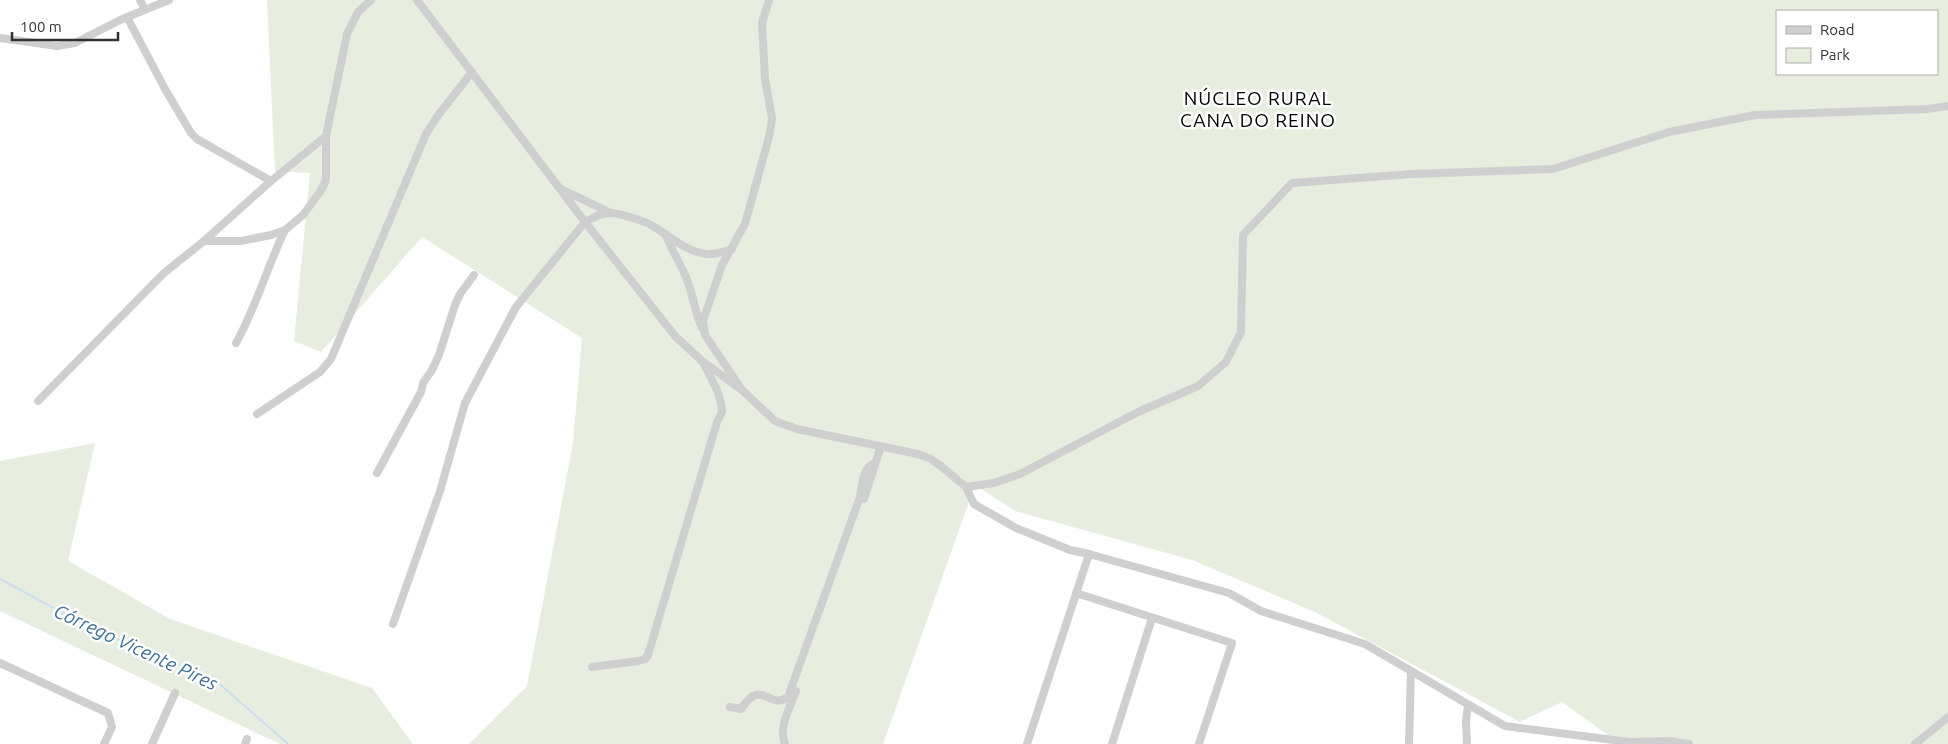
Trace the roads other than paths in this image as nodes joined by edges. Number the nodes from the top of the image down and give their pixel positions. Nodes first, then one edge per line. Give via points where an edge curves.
1 (140, 0) edge
2 (169, 0) edge
3 (371, 0) edge
4 (417, 0) edge
5 (769, 0) edge
6 (145, 10) junction
7 (128, 16) junction
8 (0, 38) edge
9 (472, 72) junction
10 (1948, 106) edge
11 (326, 136) junction
12 (271, 181) junction
13 (560, 188) junction
14 (611, 213) junction
15 (585, 222) junction
16 (285, 230) junction
17 (666, 235) junction
18 (204, 242) junction
19 (732, 249) junction
20 (474, 275) dead end
21 (705, 335) junction
22 (236, 344) dead end
23 (702, 361) junction
24 (742, 390) junction
25 (38, 401) dead end
26 (257, 414) dead end
27 (881, 446) junction
28 (875, 463) junction
29 (377, 472) dead end
30 (966, 487) junction
31 (1089, 554) junction
32 (1076, 593) junction
33 (1152, 618) junction
34 (393, 624) dead end
35 (0, 663) edge
36 (592, 667) dead end
37 (1411, 671) junction
38 (175, 693) dead end
39 (1468, 705) junction
40 (730, 707) dead end
41 (1948, 717) edge
42 (104, 744) edge
43 (152, 744) edge
44 (785, 744) edge
45 (1027, 744) edge
46 (1112, 744) edge
47 (1199, 744) edge
48 (1409, 744) edge
49 (1467, 744) edge
50 (1689, 744) edge
51 (1916, 744) edge

1 - 6 street
2 - 6 street
3 - 11 street via 358,12 347,34
4 - 9 street
5 - 19 street via 762,23 765,79 772,118 745,224
6 - 7 street
7 - 8 street via 75,43 57,46
7 - 12 street via 191,133
9 - 13 street
9 - 26 street via 426,134 331,359 320,372
10 - 30 street via 1755,115 1669,132 1553,169 1412,174 1292,183 1243,235 1241,332 1226,362 1198,386 1138,412 1020,474 994,483
11 - 12 street
11 - 16 street via 326,179 322,189 304,215
12 - 18 street
13 - 14 street
13 - 15 street
14 - 15 street
14 - 17 street via 650,224
15 - 23 street via 675,336
15 - 34 street via 516,307 465,403 440,491
16 - 18 street via 241,241
16 - 22 street via 248,323
17 - 19 street via 680,245 704,254
17 - 21 street via 685,275
18 - 25 street via 164,272
19 - 21 street via 722,265 710,298 703,321
20 - 29 street via 455,305 432,370
21 - 24 street
23 - 24 street
23 - 36 street via 717,390 722,412 648,655 638,661
24 - 27 street via 775,421 798,429
27 - 28 street
27 - 30 street via 931,459
28 - 40 street via 864,473 860,497 788,697 778,702 757,695 741,709
28 - 44 street via 784,725 782,736
30 - 31 street via 974,504 1016,528 1070,550
31 - 32 street
31 - 37 street via 1229,593 1261,611 1365,644
32 - 33 street
32 - 45 street
33 - 46 street
33 - 47 street via 1232,643
35 - 42 street via 108,713 112,727
37 - 39 street
37 - 48 street
38 - 43 street
39 - 49 street
39 - 50 street via 1505,726 1628,742
41 - 51 street

